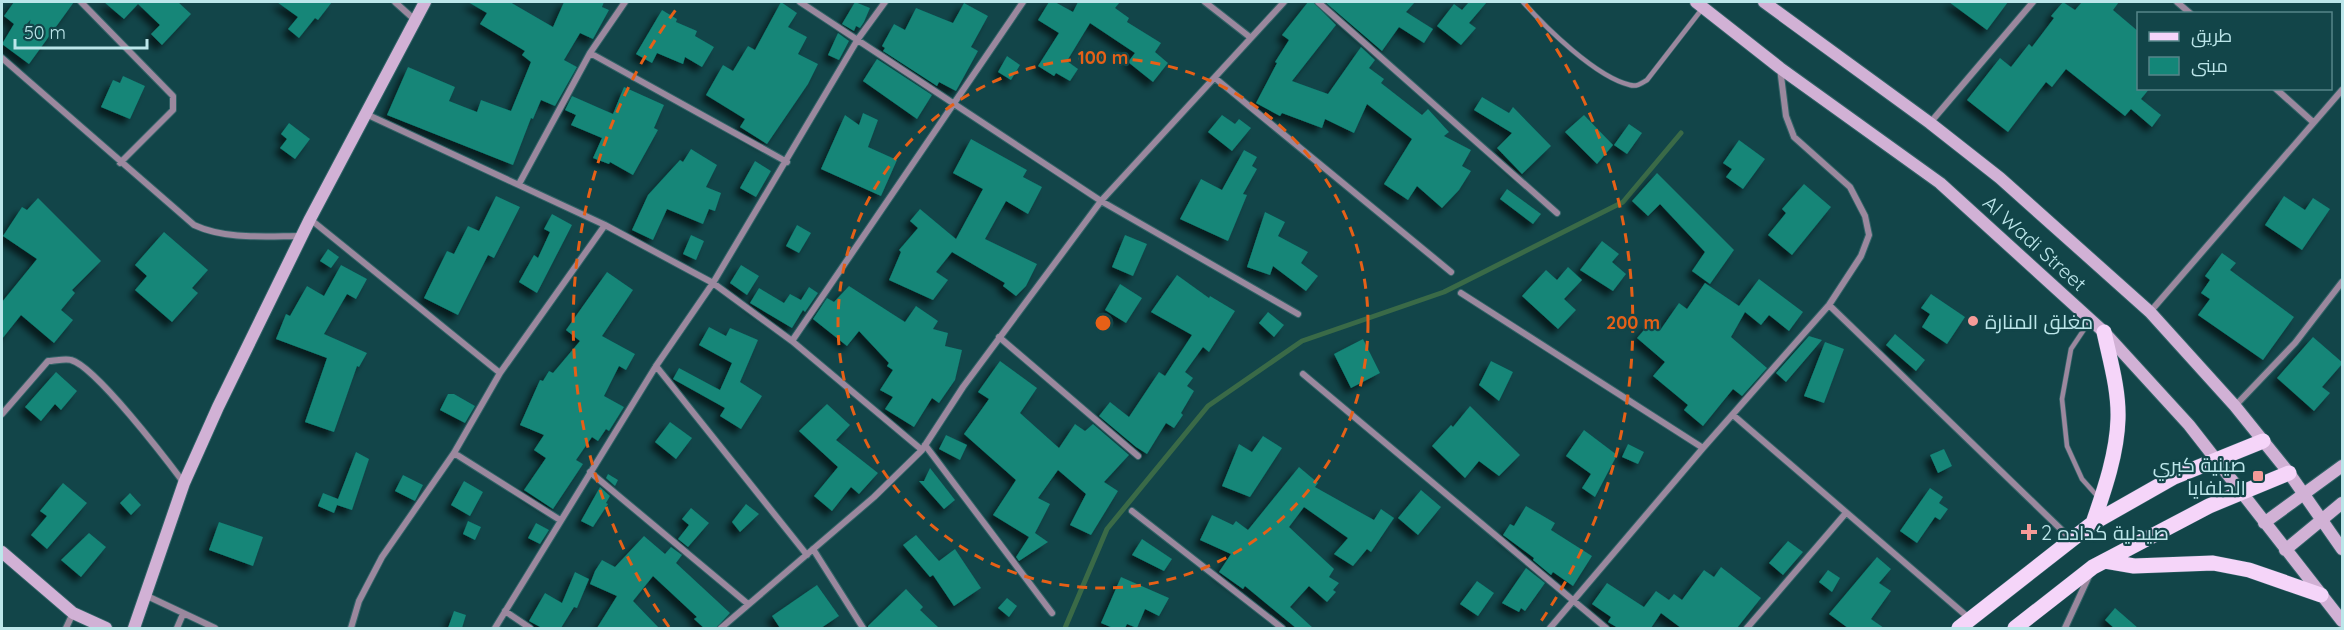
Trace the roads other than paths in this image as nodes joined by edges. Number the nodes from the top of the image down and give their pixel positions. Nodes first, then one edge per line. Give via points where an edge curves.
1 (81, 2) edge
2 (394, 2) edge
3 (425, 2) edge
4 (625, 2) edge
5 (800, 2) edge
6 (885, 2) edge
7 (1023, 2) edge
8 (1205, 2) edge
9 (1284, 2) edge
10 (1318, 2) edge
11 (1523, 2) edge
12 (1764, 2) edge
13 (2033, 2) edge
14 (2177, 2) edge
15 (1699, 4) edge
16 (2189, 12) edge
17 (415, 20) junction
18 (1251, 38) junction
19 (858, 39) junction
20 (590, 53) junction
21 (2, 58) edge
22 (1780, 68) junction
23 (1215, 78) junction
24 (2277, 90) edge
25 (2343, 90) edge
26 (954, 101) junction
27 (366, 114) junction
28 (1930, 123) junction
29 (2313, 123) junction
30 (787, 162) junction
31 (120, 163) junction
32 (519, 184) junction
33 (1101, 201) junction
34 (1557, 213) dead end
35 (310, 219) junction
36 (605, 225) junction
37 (302, 236) junction
38 (1451, 272) dead end
39 (2343, 282) edge
40 (713, 283) junction
41 (1461, 292) dead end
42 (1829, 305) junction
43 (2150, 312) junction
44 (1298, 314) dead end
45 (2091, 320) junction
46 (2104, 332) junction
47 (999, 337) junction
48 (792, 341) junction
49 (656, 366) junction
50 (500, 373) junction
51 (1302, 374) dead end
52 (2235, 406) junction
53 (2, 414) edge
54 (1733, 415) junction
55 (2263, 441) junction
56 (923, 447) junction
57 (1703, 448) junction
58 (454, 453) junction
59 (1138, 456) dead end
60 (2215, 459) junction
61 (2343, 466) edge
62 (590, 472) junction
63 (2289, 473) junction
64 (184, 483) junction
65 (2240, 493) junction
66 (2304, 496) junction
67 (2101, 500) junction
68 (2343, 503) edge
69 (1132, 511) dead end
70 (1845, 514) junction
71 (560, 520) junction
72 (2322, 520) junction
73 (2093, 523) junction
74 (2264, 523) junction
75 (2070, 538) junction
76 (2343, 549) edge
77 (2285, 550) junction
78 (2, 552) edge
79 (810, 552) junction
80 (2099, 564) junction
81 (144, 595) junction
82 (2321, 595) junction
83 (1573, 602) junction
84 (748, 604) junction
85 (505, 611) junction
86 (73, 613) junction
87 (1052, 613) dead end
88 (183, 614) junction
89 (2343, 621) edge
90 (1964, 624) edge
91 (66, 628) edge
92 (106, 628) edge
93 (134, 628) edge
94 (177, 628) edge
95 (214, 628) edge
96 (351, 628) edge
97 (495, 628) edge
98 (530, 628) edge
99 (721, 628) edge
100 (863, 628) edge
101 (1282, 628) edge
102 (1550, 628) edge
103 (1606, 628) edge
104 (1747, 628) edge
105 (2015, 628) edge
106 (2066, 628) edge

1 - 31 street via 173,96 173,110
2 - 17 street
3 - 17 main road
4 - 20 street
5 - 19 street
6 - 19 street
7 - 26 street
8 - 18 street
9 - 18 street
10 - 34 street
11 - 15 lane via 1592,65 1630,86 1647,80
12 - 28 main road, Al Wadi Street
13 - 28 street
14 - 16 street
15 - 22 main road, Al Wadi Street
17 - 27 main road
18 - 23 street
19 - 26 street
19 - 30 street
20 - 30 street
20 - 32 street
21 - 31 street
22 - 42 street via 1786,116 1794,137 1850,187 1865,216 1869,235 1861,256
22 - 45 main road, Al Wadi Street via 1940,183
23 - 33 street
23 - 38 street
24 - 29 street
25 - 29 street
26 - 33 street
26 - 48 street
27 - 32 street
27 - 35 main road
28 - 43 main road, Al Wadi Street via 2001,178
29 - 43 street
30 - 40 street
31 - 37 street via 194,225 209,232
32 - 36 street
33 - 44 street
33 - 47 street
35 - 37 main road
35 - 50 street
36 - 40 street
36 - 50 street
37 - 64 main road
39 - 52 street via 2295,342
40 - 48 street
40 - 49 street
41 - 57 street
42 - 54 street
42 - 75 street
43 - 52 main road, Al Wadi Street
45 - 46 main road, Al Wadi Street
45 - 67 lane via 2071,349 2062,399 2067,446 2082,479
46 - 60 main road, Al Wadi Street
46 - 67 main road via 2118,419
47 - 56 street
47 - 59 street
48 - 56 street
49 - 62 street
49 - 79 street
50 - 58 street
51 - 83 street
52 - 55 main road, Al Wadi Street
53 - 64 street via 48,361 71,360 90,371
54 - 57 street
54 - 70 street
55 - 60 main road
55 - 63 main road, Al Wadi Street
56 - 79 street via 874,497
56 - 87 street
57 - 83 street
58 - 71 street
58 - 96 street via 382,557 359,601
60 - 65 main road, Al Wadi Street
60 - 73 main road via 2174,477
61 - 66 main road
62 - 71 street
62 - 84 street
63 - 65 main road
63 - 66 main road, Al Wadi Street
64 - 81 main road
65 - 74 main road, Al Wadi Street
65 - 80 main road via 2173,523
66 - 72 main road, Al Wadi Street
66 - 74 main road
67 - 73 main road
68 - 72 main road
69 - 101 street
70 - 90 street
70 - 104 street
71 - 85 street
72 - 76 main road, Al Wadi Street
72 - 77 main road
73 - 75 main road
74 - 77 main road, Al Wadi Street
75 - 90 main road
77 - 82 main road, Al Wadi Street
78 - 86 main road
79 - 84 street
79 - 100 street
80 - 82 main road via 2212,563 2249,570
80 - 105 main road
80 - 106 street
81 - 88 street
81 - 93 main road
82 - 89 main road, Al Wadi Street
83 - 102 street
83 - 103 street
84 - 99 street
85 - 97 street
85 - 98 street
86 - 91 street
86 - 92 main road
88 - 94 street
88 - 95 street

